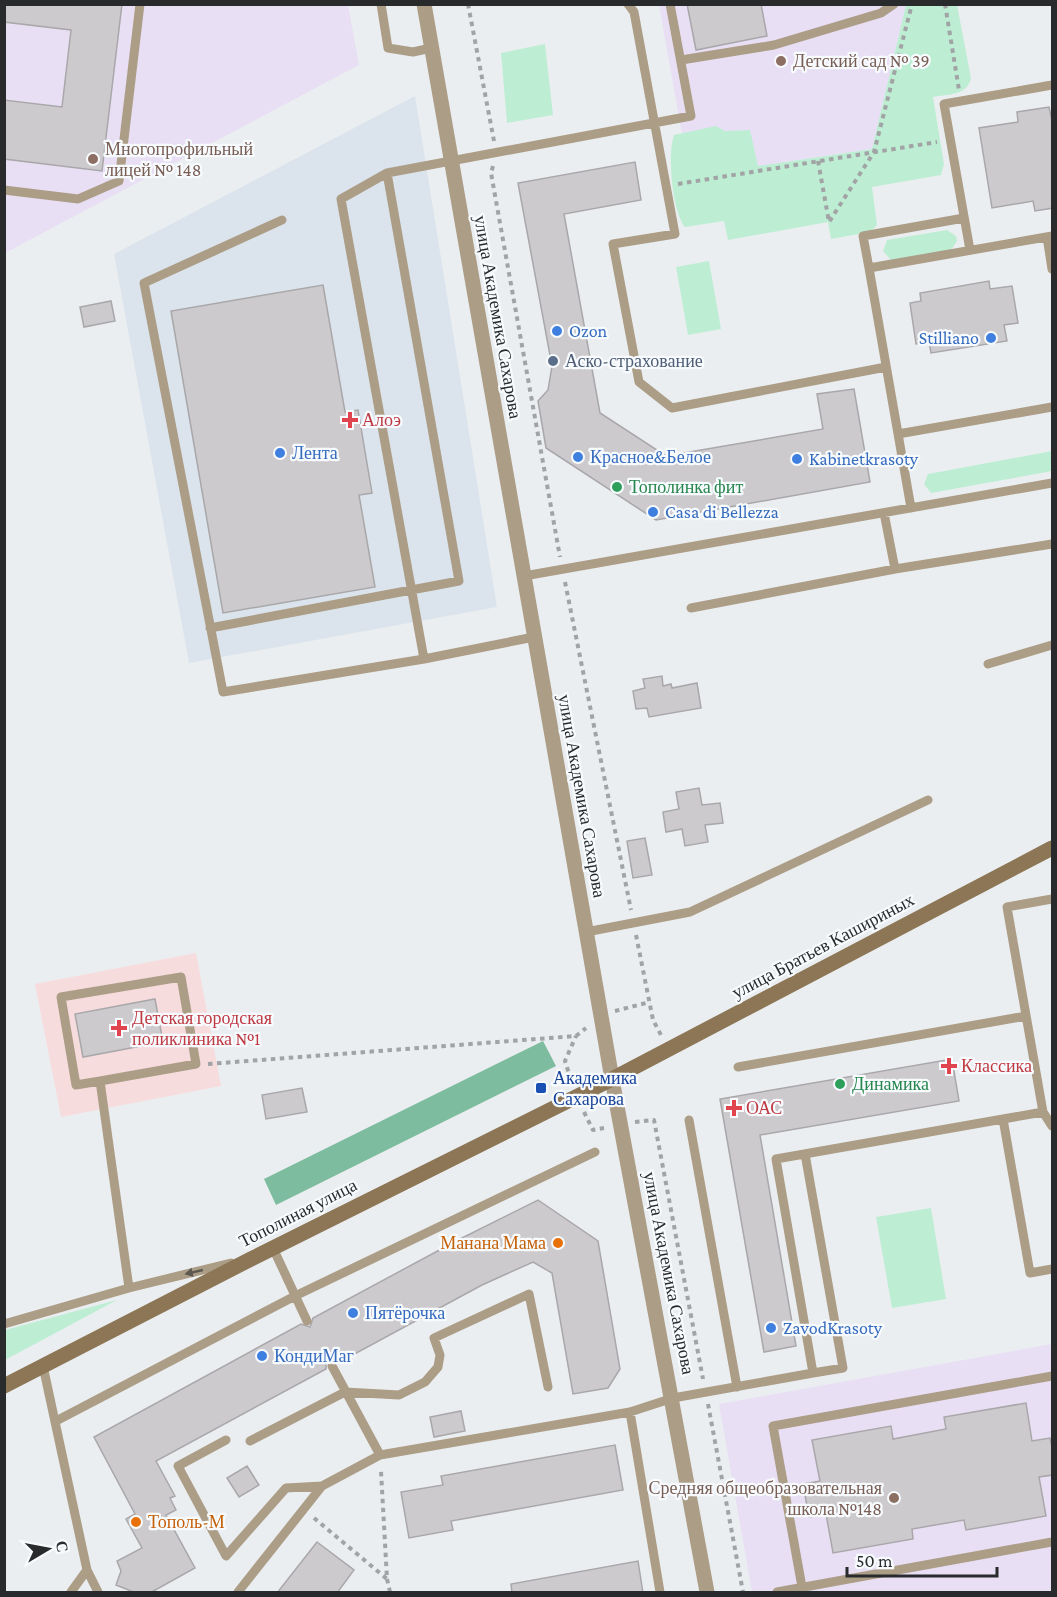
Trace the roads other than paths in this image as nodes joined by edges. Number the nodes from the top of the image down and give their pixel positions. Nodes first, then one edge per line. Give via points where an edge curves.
1 (140, 4) edge
2 (381, 4) edge
3 (423, 4) edge
4 (628, 4) edge
5 (670, 4) edge
6 (894, 4) edge
7 (431, 48) junction
8 (681, 60) junction
9 (1053, 85) edge
10 (653, 124) junction
11 (451, 162) junction
12 (387, 173) junction
13 (4, 190) edge
14 (964, 218) junction
15 (282, 220) dead end
16 (1050, 236) edge
17 (970, 250) junction
18 (869, 268) junction
19 (1053, 268) edge
20 (886, 367) junction
21 (1053, 407) edge
22 (898, 435) junction
23 (1053, 483) edge
24 (911, 508) junction
25 (884, 513) junction
26 (1053, 544) edge
27 (895, 569) junction
28 (524, 576) junction
29 (411, 588) junction
30 (691, 608) dead end
31 (210, 628) junction
32 (534, 637) junction
33 (1053, 645) edge
34 (424, 659) junction
35 (988, 664) dead end
36 (928, 800) dead end
37 (1053, 848) edge
38 (1053, 899) edge
39 (586, 932) junction
40 (1026, 1016) junction
41 (738, 1067) dead end
42 (612, 1079) junction
43 (100, 1081) junction
44 (1043, 1112) junction
45 (1003, 1119) junction
46 (689, 1120) dead end
47 (1053, 1126) edge
48 (595, 1152) dead end
49 (805, 1154) junction
50 (273, 1248) junction
51 (251, 1259) junction
52 (1053, 1269) edge
53 (129, 1288) junction
54 (295, 1296) junction
55 (307, 1321) dead end
56 (4, 1324) edge
57 (43, 1366) junction
58 (332, 1366) dead end
59 (813, 1373) junction
60 (1053, 1376) edge
61 (4, 1386) edge
62 (548, 1387) dead end
63 (737, 1387) junction
64 (345, 1392) junction
65 (673, 1398) junction
66 (630, 1412) junction
67 (56, 1421) junction
68 (226, 1440) dead end
69 (250, 1441) dead end
70 (380, 1455) junction
71 (322, 1486) junction
72 (1053, 1542) edge
73 (87, 1570) junction
74 (802, 1587) junction
75 (71, 1593) edge
76 (98, 1593) edge
77 (238, 1593) edge
78 (660, 1593) edge
79 (707, 1593) edge
80 (777, 1593) edge

1 - 13 lane via 119,181 78,199
2 - 7 lane via 388,48 413,52
3 - 7 street, улица Академика Сахарова
4 - 10 lane via 634,12
5 - 8 lane
6 - 8 lane via 881,13 774,45
7 - 11 street, улица Академика Сахарова
8 - 10 lane via 691,116
9 - 14 lane via 945,104
10 - 11 lane
10 - 20 lane via 675,234 613,244 639,382 672,408
11 - 12 lane
11 - 28 street, улица Академика Сахарова
12 - 29 lane via 341,198
12 - 29 lane via 459,581
14 - 17 lane
14 - 18 lane via 863,236
15 - 31 lane via 144,283
16 - 17 lane
16 - 19 lane
17 - 18 lane
18 - 20 lane
20 - 22 lane
21 - 22 lane
22 - 24 lane
23 - 24 lane
24 - 25 lane
25 - 27 lane
25 - 28 lane
26 - 27 lane
27 - 30 lane
28 - 32 street, улица Академика Сахарова
29 - 31 lane
29 - 34 lane
31 - 34 lane via 223,692
32 - 34 lane
32 - 39 street, улица Академика Сахарова
33 - 35 lane
36 - 39 lane via 690,912
37 - 42 main road, улица Братьев Кашириных
38 - 40 lane via 1007,907
39 - 42 street, улица Академика Сахарова
40 - 41 lane
40 - 44 lane
42 - 50 main road, Тополиная улица
42 - 65 street, улица Академика Сахарова
43 - 43 lane via 196,1064 181,977 61,998 76,1085
43 - 53 lane
44 - 45 lane
44 - 47 lane
45 - 49 lane
45 - 52 lane via 1030,1273
46 - 63 lane
48 - 54 lane
49 - 59 lane via 776,1159
49 - 59 lane via 843,1368
50 - 51 main road, Тополиная улица
50 - 54 lane
51 -> 53 lane
51 - 57 main road, Тополиная улица
53 - 56 lane
54 - 55 lane
54 - 67 lane
57 - 61 main road, Тополиная улица
57 - 67 lane
58 - 64 lane
59 - 63 lane
60 - 74 lane via 773,1426
62 - 64 lane via 529,1294 435,1338 440,1355 438,1367 425,1382 399,1395
63 - 65 lane
64 - 69 lane
64 - 70 lane
65 - 66 lane
65 - 79 street, улица Академика Сахарова
66 - 70 lane
66 - 78 lane
67 - 73 lane
68 - 71 lane via 178,1466 226,1557 286,1488
70 - 71 lane
71 - 77 lane
72 - 74 lane
73 - 75 lane
73 - 76 lane
74 - 80 lane

